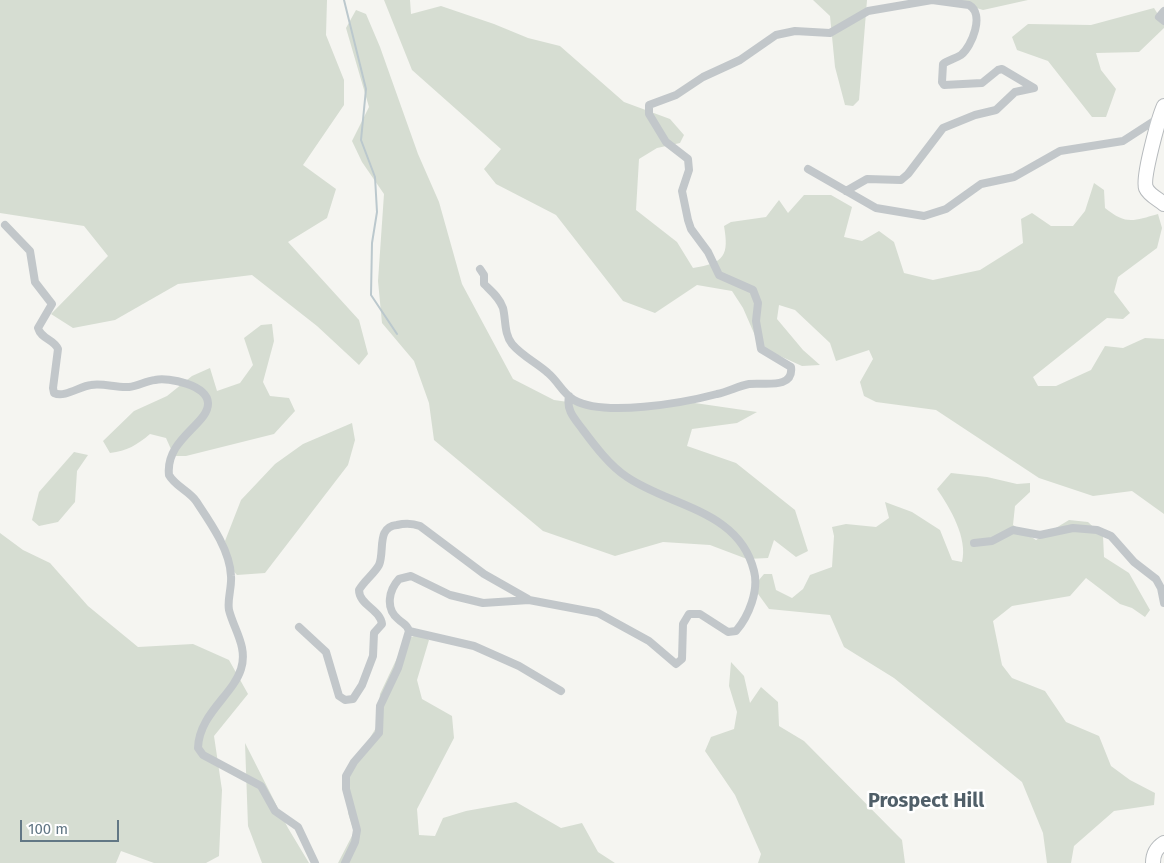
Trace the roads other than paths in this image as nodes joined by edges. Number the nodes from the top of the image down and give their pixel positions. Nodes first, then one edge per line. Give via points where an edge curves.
1 (932, 0) edge
2 (1164, 11) edge
3 (1164, 21) edge
4 (1162, 112) edge
5 (808, 169) dead end
6 (846, 191) junction
7 (1164, 204) edge
8 (5, 225) dead end
9 (480, 269) dead end
10 (569, 396) junction
11 (974, 543) dead end
12 (1163, 590) edge
13 (529, 600) junction
14 (1164, 603) edge
15 (299, 627) dead end
16 (409, 631) junction
17 (560, 691) dead end
18 (1164, 843) edge
19 (315, 863) edge
20 (345, 863) edge
21 (1153, 863) edge

1 - 6 street via 969,5 976,15 974,33 966,49 960,56 943,64 944,85 982,83 1002,69 1034,88 1015,92 996,110 943,128 900,180 867,179
1 - 10 street via 868,11 830,33 795,31 776,34 740,60 649,106 649,114 666,142 688,159 689,170 682,191 692,229 719,275 753,290 757,295 756,321 761,349 791,367 788,379 778,383 747,384 716,395 641,407 593,407
2 - 3 street via 1159,17
4 - 6 street via 1133,137 1060,151 1014,178 981,184 946,209 932,214 914,216 885,211
4 - 7 highway via 1145,184 1150,194
5 - 6 street
8 - 19 street via 30,250 34,282 52,304 38,328 40,334 58,347 54,392 62,394 93,384 131,387 161,379 205,394 206,410 174,448 169,472 172,480 196,500 223,548 231,575 229,610 243,654 237,678 216,704 198,748 203,754 261,786 275,811 298,827
9 - 10 street via 484,284 496,295 502,308 511,342
10 - 13 street via 569,411 625,476 701,512 737,536 752,563 756,577 755,592 739,628 733,632 719,628 700,614 686,616 682,659 676,664 654,644 607,617
11 - 12 street via 992,541 1013,530 1040,535 1073,528 1097,530 1117,541
12 - 14 street
13 - 15 street via 484,574 420,526 400,524 386,530 379,564 359,590 360,598 380,617 382,624 374,635 371,662 353,699 345,700 339,696 326,652
13 - 16 street via 483,603 450,595 406,576 397,582 389,600 395,616
16 - 17 street via 474,646 519,666
16 - 20 street via 398,668 380,706 379,734 346,776 357,830
18 - 21 highway via 1153,855

